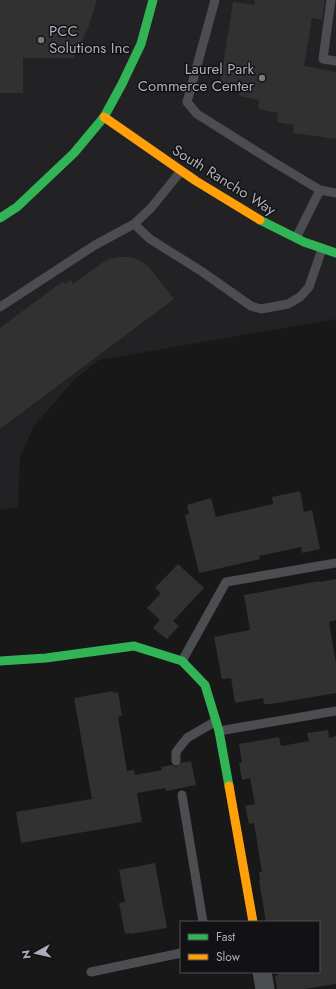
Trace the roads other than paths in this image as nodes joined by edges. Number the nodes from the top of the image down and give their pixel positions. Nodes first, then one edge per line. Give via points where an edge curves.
1 (153, 0) edge
2 (215, 0) edge
3 (331, 0) edge
4 (336, 60) edge
5 (104, 117) junction
6 (181, 171) junction
7 (320, 190) junction
8 (336, 194) edge
9 (0, 218) edge
10 (134, 224) junction
11 (296, 238) junction
12 (322, 249) junction
13 (336, 253) edge
14 (0, 307) edge
15 (336, 563) edge
16 (0, 661) edge
17 (182, 661) junction
18 (336, 711) edge
19 (216, 721) junction
20 (218, 731) junction
21 (176, 761) dead end
22 (182, 794) dead end
23 (203, 921) edge
24 (253, 921) edge
25 (180, 953) edge
26 (91, 972) dead end
27 (262, 973) edge
28 (265, 989) edge

1 - 5 street via 141,44
2 - 7 lane via 187,102 197,114
3 - 4 lane via 323,59
5 - 6 street, South Rancho Way
5 - 9 street via 74,153 17,207
6 - 10 lane via 151,208
6 - 11 street, South Rancho Way via 221,198
7 - 8 lane
7 - 11 lane
10 - 12 lane via 150,239 252,306 261,309 288,304 300,297 309,287
10 - 14 lane via 95,245
11 - 12 street, South Rancho Way
12 - 13 street, South Rancho Way
15 - 17 lane via 226,582
16 - 17 street via 46,658 134,646
17 - 19 street via 205,685
18 - 20 lane
19 - 20 street
19 - 21 lane via 187,738 176,752
20 - 24 street
22 - 23 lane
25 - 26 lane
27 - 28 street

